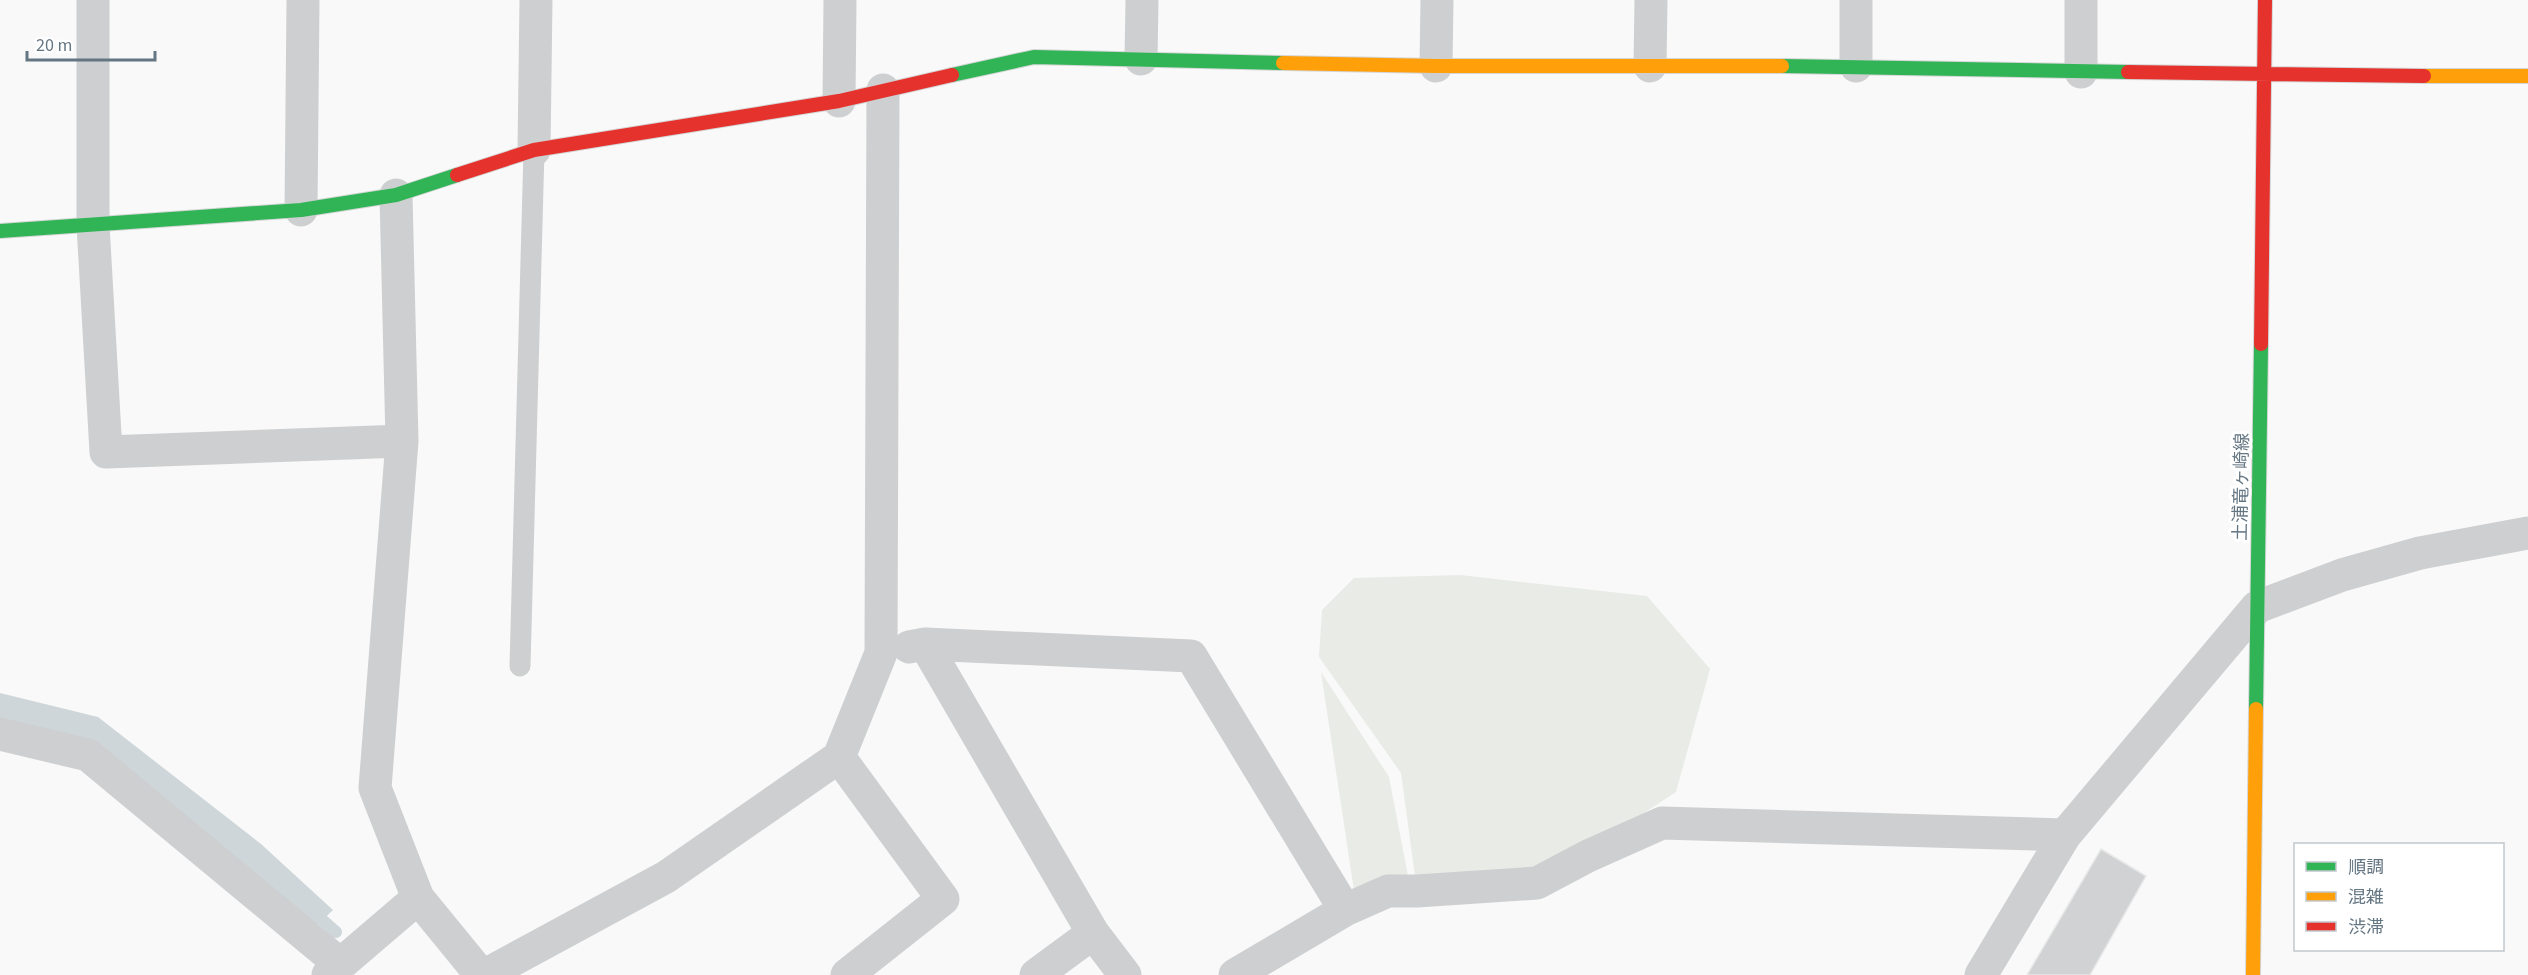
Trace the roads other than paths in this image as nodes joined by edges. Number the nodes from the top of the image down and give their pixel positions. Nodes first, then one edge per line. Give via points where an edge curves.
1 (93, 0) edge
2 (303, 0) edge
3 (536, 0) edge
4 (840, 0) edge
5 (1142, 0) edge
6 (1437, 0) edge
7 (1651, 0) edge
8 (1856, 0) edge
9 (2081, 0) edge
10 (2265, 0) edge
11 (1141, 59) junction
12 (1436, 66) junction
13 (1650, 66) junction
14 (1856, 66) junction
15 (2081, 72) junction
16 (2264, 73) junction
17 (2528, 76) edge
18 (883, 90) junction
19 (839, 101) junction
20 (534, 150) junction
21 (396, 195) junction
22 (301, 210) junction
23 (93, 225) junction
24 (0, 231) edge
25 (402, 441) junction
26 (2528, 533) edge
27 (2257, 607) junction
28 (925, 644) junction
29 (881, 653) junction
30 (520, 666) dead end
31 (0, 734) edge
32 (839, 757) junction
33 (2065, 835) junction
34 (418, 898) junction
35 (1344, 910) junction
36 (1093, 933) junction
37 (1265, 967) edge
38 (334, 969) edge
39 (483, 975) edge
40 (847, 975) edge
41 (1036, 975) edge
42 (1125, 975) edge
43 (1235, 975) edge
44 (1981, 975) edge
45 (2253, 975) edge

1 - 23 street
2 - 22 street
3 - 20 street
4 - 19 street
5 - 11 street
6 - 12 street
7 - 13 street
8 - 14 street
9 - 15 street
10 - 16 street, 土浦竜ヶ崎線
11 - 12 street
11 - 18 street via 1034,57
12 - 13 street
13 - 14 street
14 - 15 street
15 - 16 street
16 - 17 street
16 - 27 street, 土浦竜ヶ崎線
18 - 19 street
18 - 29 street
19 - 20 street
20 - 21 street
20 - 30 lane
21 - 22 street
21 - 25 street
22 - 23 street
23 - 24 street
23 - 25 street via 106,452
25 - 34 street via 375,788
26 - 27 street via 2420,553 2342,575
27 - 33 street
27 - 45 street, 土浦竜ヶ崎線
28 - 29 street
28 - 35 street via 1191,656
28 - 36 street
29 - 32 street
31 - 38 street via 88,755
32 - 39 street via 666,877
32 - 40 street via 943,899
33 - 35 street via 1662,823 1537,883 1388,891
33 - 44 street
34 - 38 street
34 - 39 street
35 - 37 street
36 - 41 street
36 - 42 street
37 - 43 street

